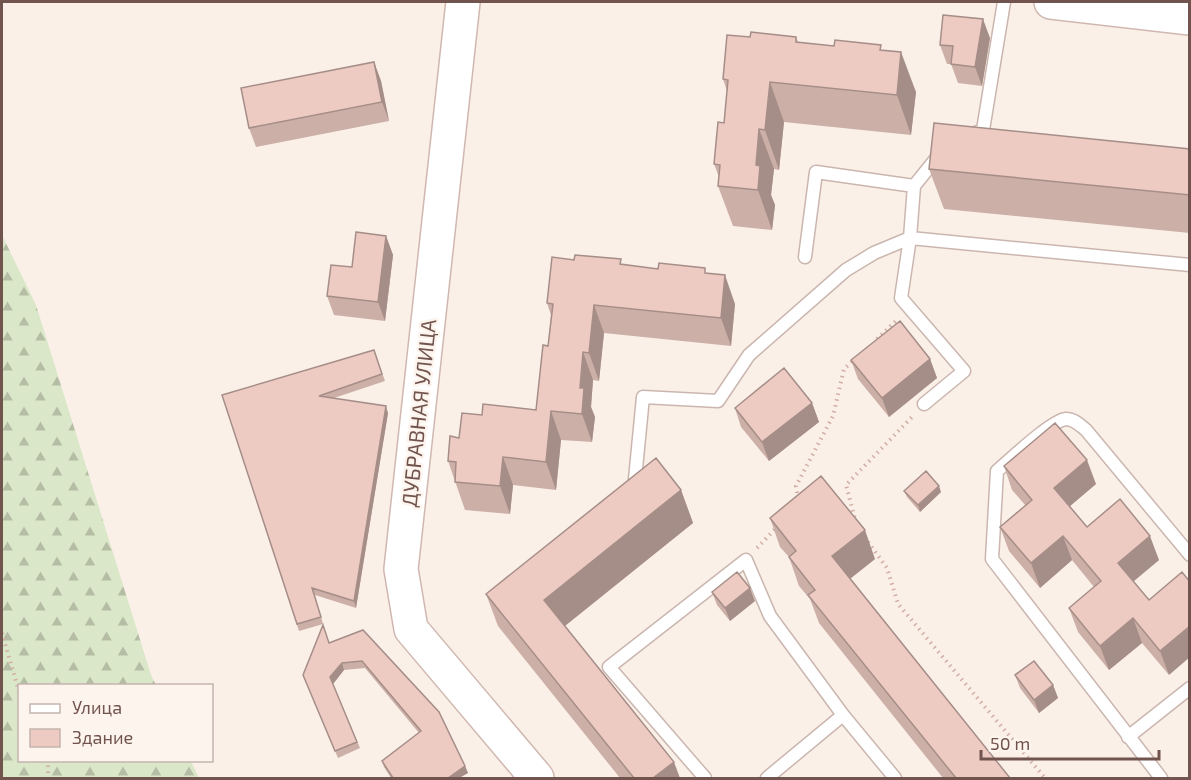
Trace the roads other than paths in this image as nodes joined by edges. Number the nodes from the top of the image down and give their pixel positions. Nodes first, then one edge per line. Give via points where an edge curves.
1 (464, 2) edge
2 (1004, 2) edge
3 (1051, 2) edge
4 (1190, 18) edge
5 (914, 186) junction
6 (910, 238) junction
7 (805, 257) dead end
8 (1190, 265) edge
9 (924, 404) road end
10 (634, 492) edge
11 (1190, 555) edge
12 (1190, 688) edge
13 (843, 715) junction
14 (1128, 737) junction
15 (537, 778) edge
16 (705, 778) edge
17 (767, 778) edge
18 (895, 778) edge
19 (1161, 778) edge

1 - 15 street, ДУБРАВНАЯ УЛИЦА via 401,569 411,629
2 - 5 lane via 983,130 952,143
3 - 4 street
5 - 6 lane
5 - 7 lane via 816,172
6 - 8 lane
6 - 9 lane via 901,298 964,371
6 - 10 lane via 846,270 749,355 718,400 643,397
11 - 14 lane via 1086,430 1073,420 1063,419 1049,427 998,471 992,559
12 - 14 lane
13 - 16 lane via 770,616 746,560 609,668
13 - 17 lane
13 - 18 lane
14 - 19 lane

